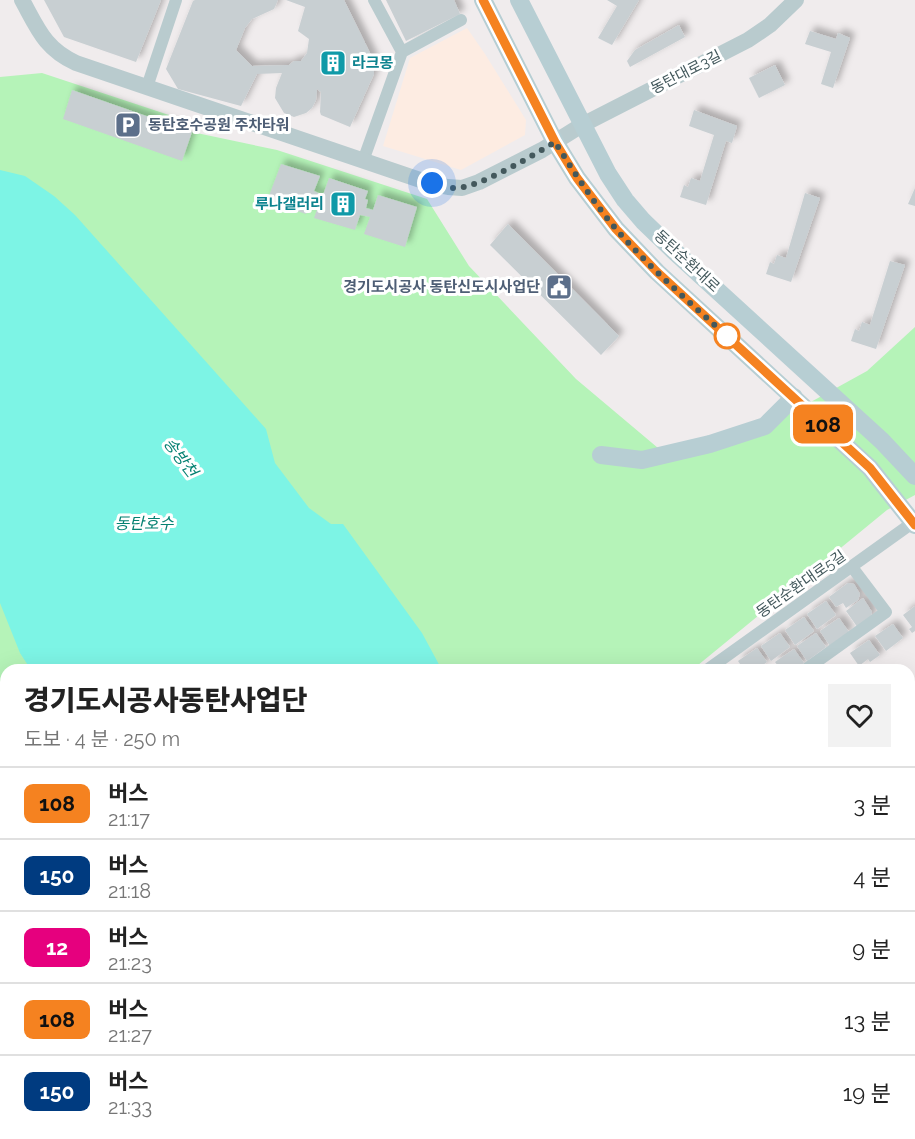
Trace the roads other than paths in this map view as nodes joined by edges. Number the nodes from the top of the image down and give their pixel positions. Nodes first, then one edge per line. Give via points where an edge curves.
1 (22, 0) edge
2 (176, 0) edge
3 (374, 0) edge
4 (483, 0) edge
5 (519, 0) edge
6 (796, 0) edge
7 (461, 20) dead end
8 (402, 52) junction
9 (147, 87) junction
10 (569, 134) junction
11 (363, 161) junction
12 (794, 397) junction
13 (601, 455) dead end
14 (915, 476) edge
15 (914, 523) edge
16 (852, 567) junction
17 (715, 664) edge
18 (813, 664) edge

1 - 9 street, 동탄대로3길 via 42,36 63,57
2 - 9 street
3 - 8 street
4 - 10 main road, 동탄순환대로
5 - 10 main road, 동탄순환대로
6 - 10 street, 동탄대로3길 via 748,40
7 - 8 street
8 - 11 street
9 - 11 street, 동탄대로3길
10 - 11 street, 동탄대로3길 via 462,188 448,188
10 - 12 main road, 동탄순환대로 via 593,201 634,249
10 - 14 main road, 동탄순환대로 via 608,174 643,221
12 - 13 main road via 765,426 710,444 642,460
12 - 15 main road, 동탄순환대로 via 870,468
15 - 16 street, 동탄순환대로5길
16 - 17 street, 동탄순환대로5길
16 - 18 street via 885,612

